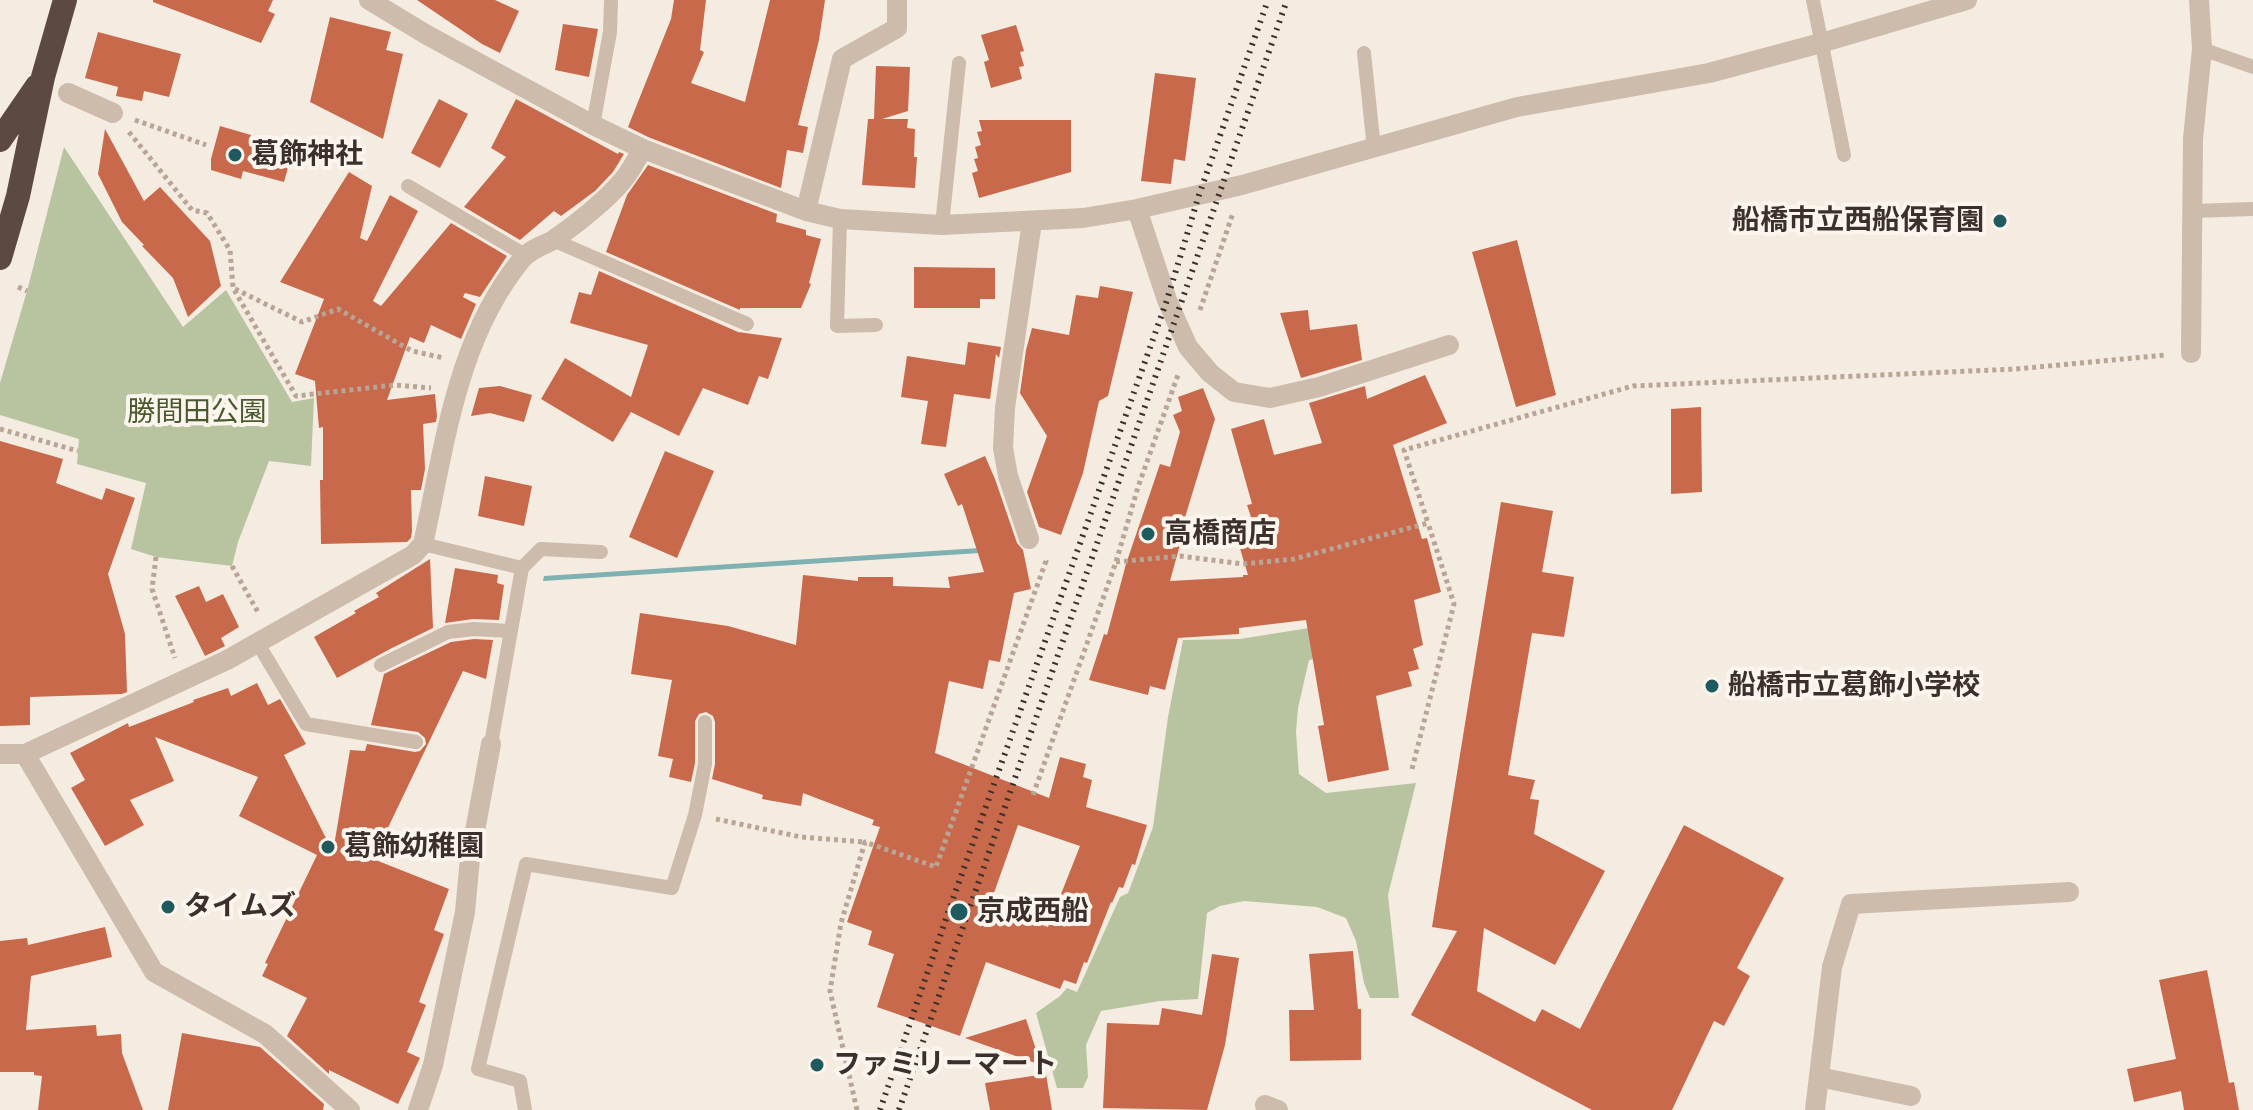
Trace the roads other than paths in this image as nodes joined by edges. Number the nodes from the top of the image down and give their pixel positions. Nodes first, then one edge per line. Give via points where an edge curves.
1 (65, 0) edge
2 (369, 0) edge
3 (611, 0) edge
4 (897, 0) edge
5 (1813, 0) edge
6 (1967, 0) edge
7 (2199, 0) edge
8 (1821, 43) junction
9 (2202, 49) junction
10 (1364, 53) dead end
11 (959, 63) dead end
12 (2253, 67) edge
13 (43, 77) junction
14 (68, 93) dead end
15 (113, 113) road end
16 (593, 125) junction
17 (0, 140) edge
18 (643, 149) junction
19 (1374, 149) junction
20 (1844, 155) dead end
21 (408, 186) dead end
22 (1137, 209) junction
23 (2253, 209) edge
24 (806, 211) junction
25 (2194, 211) junction
26 (840, 219) junction
27 (1032, 222) junction
28 (942, 225) junction
29 (553, 240) junction
30 (525, 255) junction
31 (0, 258) edge
32 (747, 324) dead end
33 (876, 325) dead end
34 (1449, 345) dead end
35 (2191, 353) road end
36 (1029, 539) road end
37 (423, 544) junction
38 (601, 552) dead end
39 (522, 568) junction
40 (510, 631) junction
41 (264, 638) junction
42 (381, 665) dead end
43 (705, 722) dead end
44 (416, 742) dead end
45 (491, 744) joint
46 (0, 754) edge
47 (25, 754) junction
48 (2069, 892) dead end
49 (1819, 1077) junction
50 (1911, 1096) dead end
51 (350, 1110) edge
52 (418, 1110) edge
53 (525, 1110) edge
54 (1815, 1110) edge

1 - 13 highway
2 - 16 street
3 - 16 lane
4 - 24 street via 897,28 842,59
5 - 8 lane
6 - 8 street
7 - 9 street
8 - 19 street via 1709,73 1517,107
8 - 20 lane
9 - 12 lane
9 - 25 street via 2193,139
10 - 19 lane
11 - 28 lane
13 - 17 highway
13 - 31 highway
14 - 15 street
16 - 18 street
18 - 24 street
18 - 29 street via 623,181
19 - 22 street
21 - 30 lane
22 - 27 street
22 - 34 street via 1188,347 1234,392 1270,398
23 - 25 lane
24 - 26 street
25 - 35 street
26 - 28 street
26 - 33 lane via 837,326
27 - 28 street
27 - 36 street via 1003,448
29 - 30 street
29 - 32 lane
30 - 37 street via 496,295 464,363
37 - 39 lane
37 - 41 street via 413,555
38 - 39 lane via 541,549
39 - 40 lane
40 - 42 lane via 448,632
40 - 45 lane
41 - 44 lane via 306,724
41 - 47 street
43 - 53 lane via 705,764 695,815 672,888 526,864 478,1069 520,1081
45 - 52 street via 462,927 433,1065
46 - 47 street
47 - 51 street via 154,972 265,1034
48 - 49 street via 1851,904 1832,967
49 - 50 street
49 - 54 street

